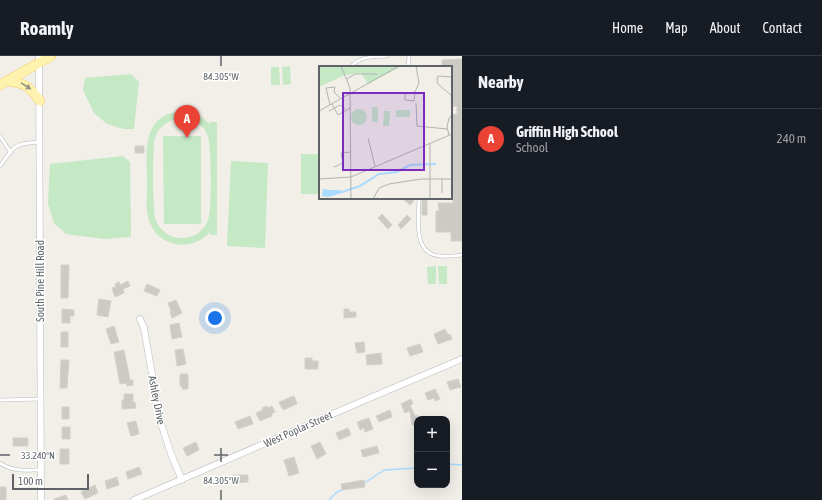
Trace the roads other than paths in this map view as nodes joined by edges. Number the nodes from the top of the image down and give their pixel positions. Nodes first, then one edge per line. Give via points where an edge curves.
1 (51, 56) edge
2 (387, 56) edge
3 (409, 56) edge
4 (39, 59) edge
5 (352, 66) edge
6 (408, 66) edge
7 (3, 83) edge
8 (40, 101) junction
9 (0, 136) edge
10 (40, 142) junction
11 (11, 153) junction
12 (0, 166) edge
13 (419, 199) edge
14 (462, 255) edge
15 (140, 320) dead end
16 (462, 359) edge
17 (41, 399) junction
18 (0, 400) edge
19 (0, 463) edge
20 (41, 470) junction
21 (182, 480) junction
22 (41, 500) edge
23 (134, 500) edge

1 - 4 main road
2 - 5 lane via 364,58 355,61
3 - 6 lane
4 - 7 main road
4 - 8 street, South Pine Hill Road
7 -> 8 main road via 18,82 28,86
8 - 10 street, South Pine Hill Road
9 - 11 lane
10 - 11 lane via 26,143 14,148
10 - 17 street, South Pine Hill Road
11 - 12 lane
13 - 14 lane via 420,244 431,254
15 - 21 street, Ashley Drive via 144,328 160,420
16 - 21 street, West Poplar Street
17 - 18 lane
17 - 20 street, South Pine Hill Road
19 - 20 lane via 18,471
20 - 22 street, South Pine Hill Road
21 - 23 street, West Poplar Street

